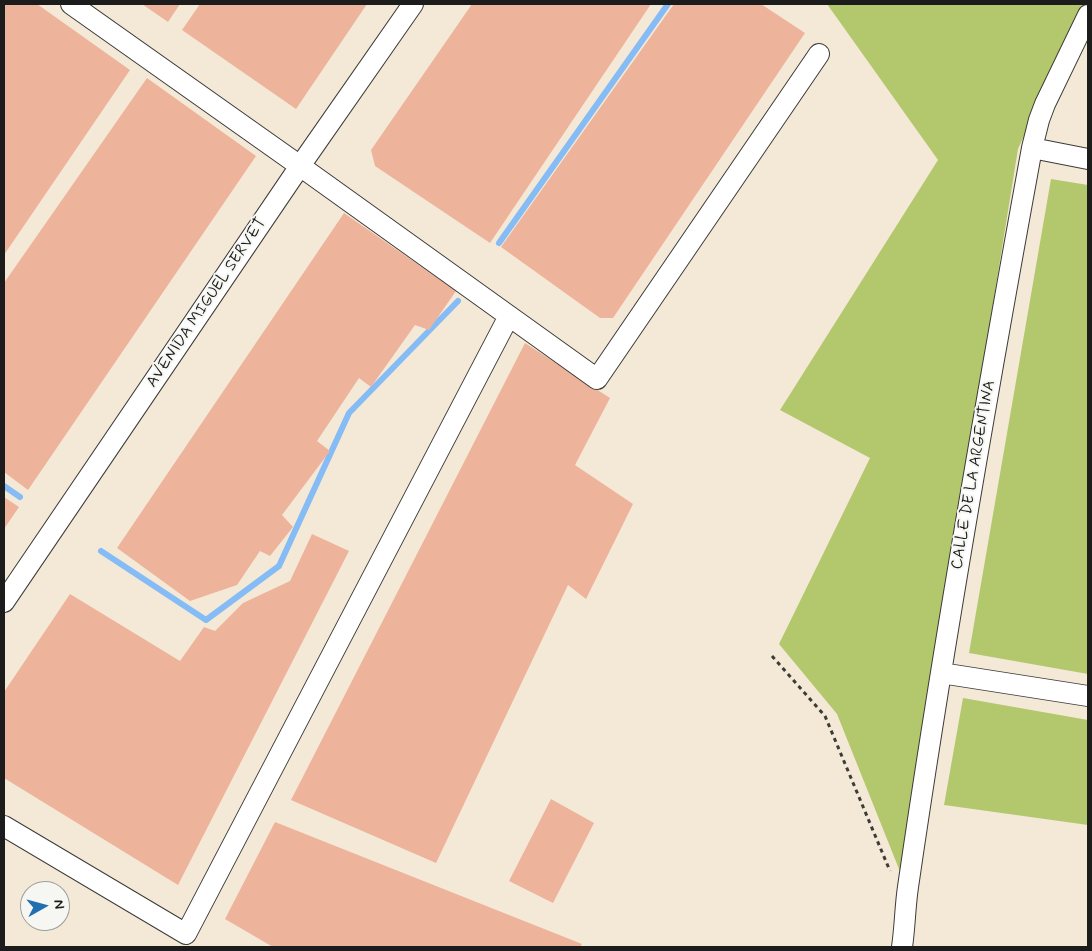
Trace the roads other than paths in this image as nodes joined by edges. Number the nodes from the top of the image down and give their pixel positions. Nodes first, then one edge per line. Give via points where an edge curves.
1 (71, 4) edge
2 (413, 4) edge
3 (1088, 14) edge
4 (818, 54) dead end
5 (1032, 148) junction
6 (1088, 158) edge
7 (300, 166) junction
8 (509, 316) junction
9 (4, 602) edge
10 (940, 673) junction
11 (1088, 696) edge
12 (4, 826) edge
13 (902, 947) edge

1 - 7 street
2 - 7 street, AVENIDA MIGUEL SERVET
3 - 5 street, CALLE DE LA ARGENTINA via 1045,104
4 - 8 street via 597,379
5 - 6 street
5 - 10 street, CALLE DE LA ARGENTINA
7 - 8 street
7 - 9 street, AVENIDA MIGUEL SERVET
8 - 12 street via 186,934
10 - 11 street
10 - 13 street, CALLE DE LA ARGENTINA

